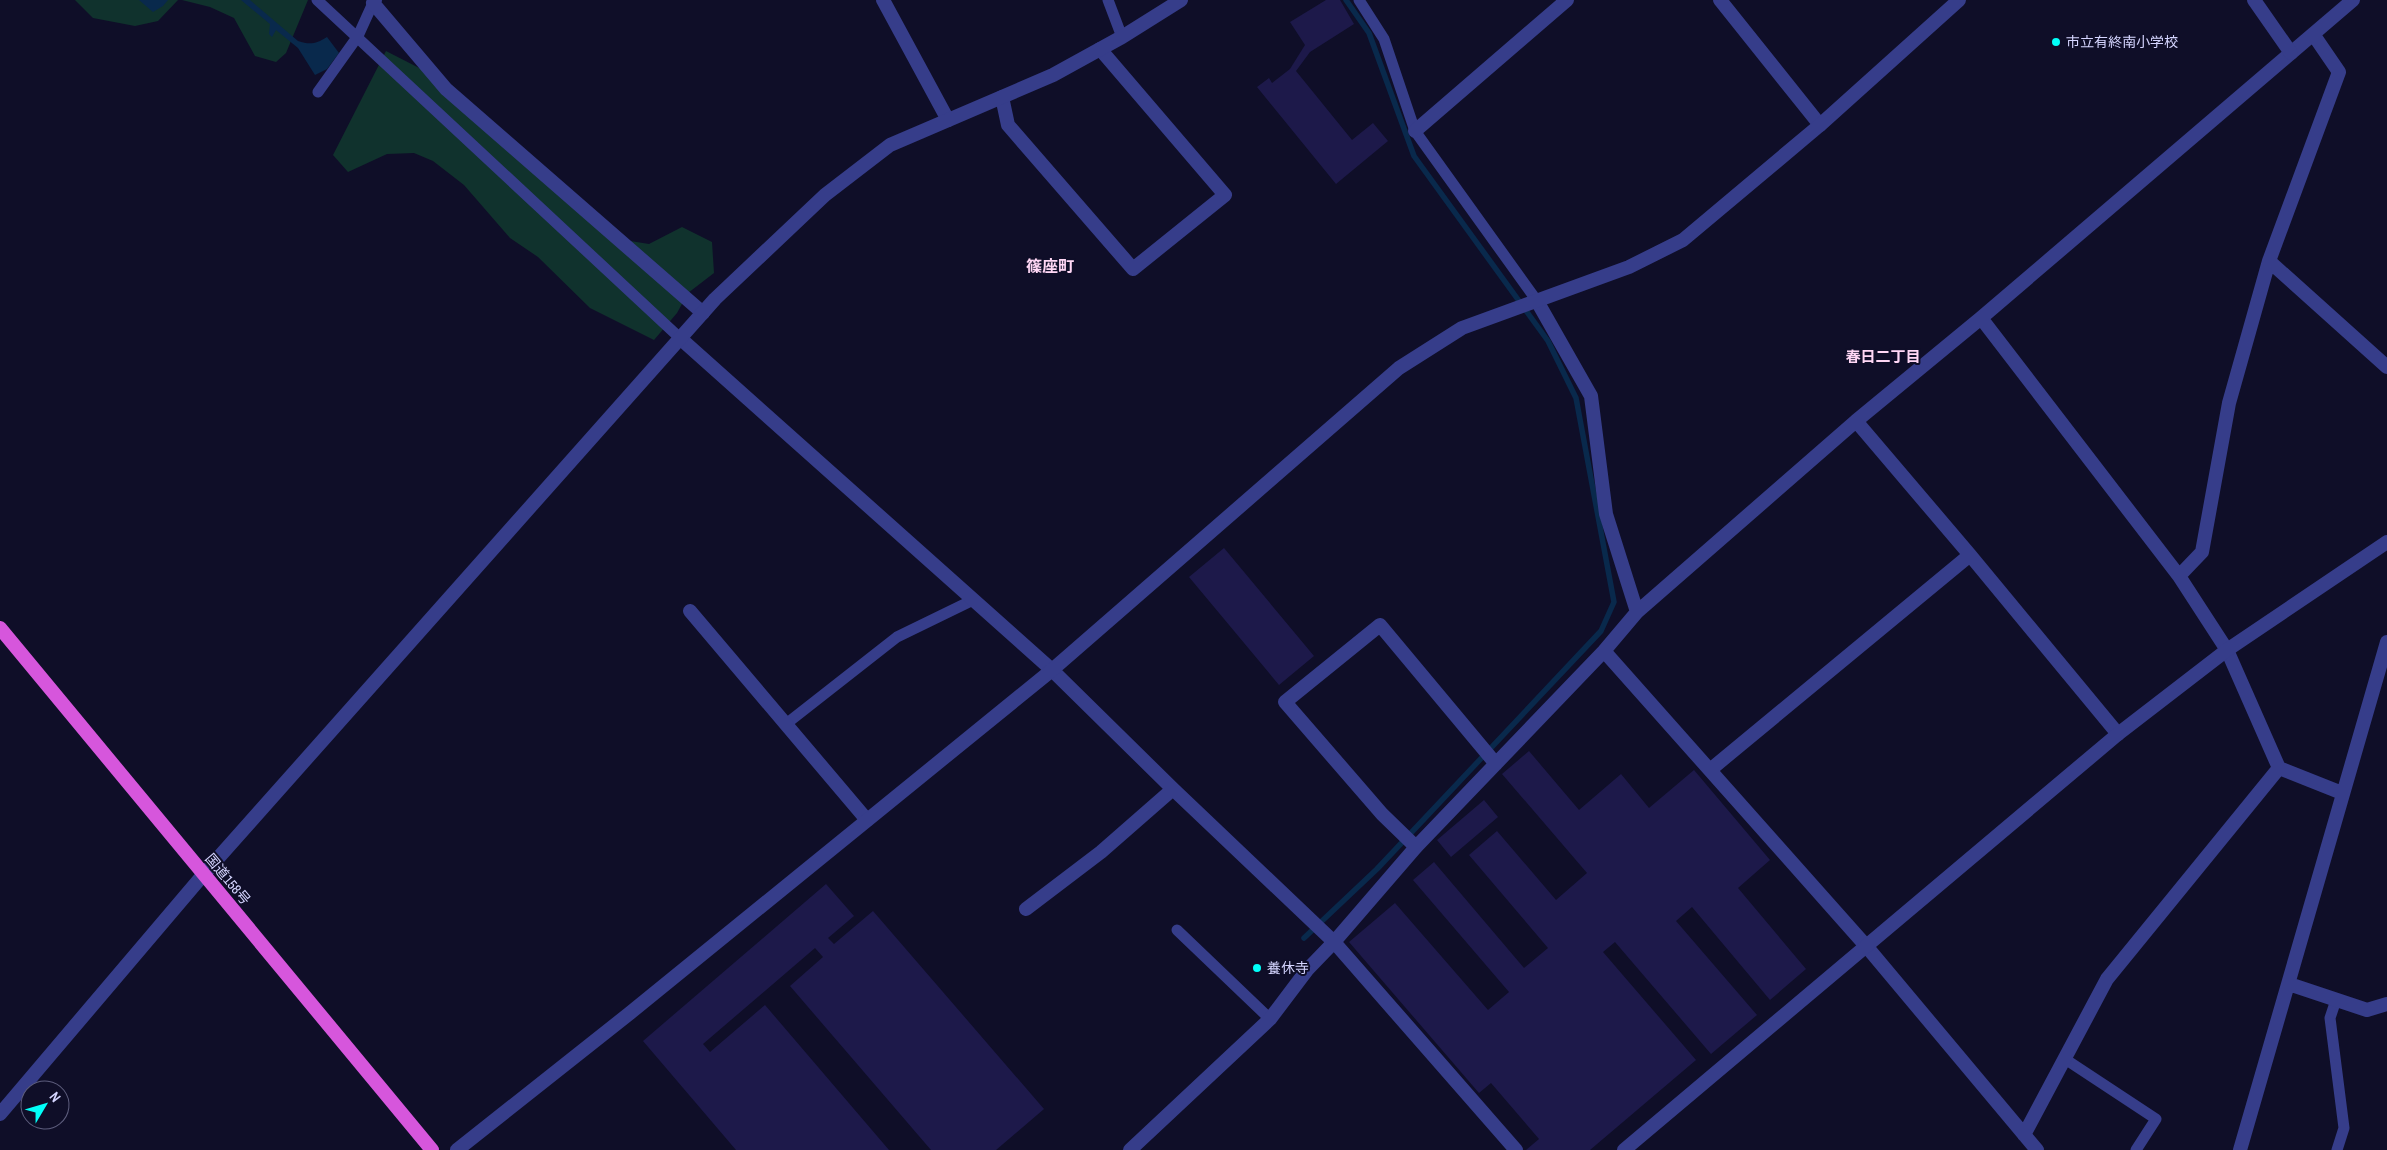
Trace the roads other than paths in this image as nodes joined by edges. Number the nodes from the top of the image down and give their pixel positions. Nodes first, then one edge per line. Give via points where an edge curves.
1 (317, 0) edge
2 (883, 0) edge
3 (1108, 0) edge
4 (1181, 0) edge
5 (1360, 0) edge
6 (1567, 0) edge
7 (1720, 0) edge
8 (1959, 0) edge
9 (2254, 0) edge
10 (2353, 0) edge
11 (374, 2) edge
12 (2313, 34) junction
13 (358, 36) junction
14 (1122, 37) junction
15 (1100, 50) junction
16 (2291, 53) junction
17 (318, 92) dead end
18 (1002, 97) junction
19 (948, 120) junction
20 (1820, 125) junction
21 (1415, 131) junction
22 (2269, 261) junction
23 (1537, 301) junction
24 (703, 313) junction
25 (1982, 318) junction
26 (681, 339) junction
27 (2387, 367) edge
28 (1856, 421) junction
29 (2387, 542) edge
30 (1970, 555) junction
31 (2179, 576) junction
32 (973, 600) junction
33 (690, 611) dead end
34 (1637, 612) junction
35 (0, 628) edge
36 (2387, 642) edge
37 (2227, 650) junction
38 (1604, 651) junction
39 (1052, 670) junction
40 (786, 724) junction
41 (2118, 734) junction
42 (1496, 764) junction
43 (2279, 768) junction
44 (1710, 770) junction
45 (1173, 789) junction
46 (2342, 792) junction
47 (867, 820) junction
48 (1416, 846) junction
49 (203, 875) junction
50 (1026, 909) dead end
51 (1176, 930) dead end
52 (1334, 942) junction
53 (1867, 947) junction
54 (2289, 984) junction
55 (2336, 1000) junction
56 (2387, 1004) edge
57 (1270, 1019) junction
58 (2064, 1059) junction
59 (0, 1114) edge
60 (2024, 1135) junction
61 (432, 1150) edge
62 (457, 1150) edge
63 (1130, 1150) edge
64 (1516, 1150) edge
65 (1624, 1150) edge
66 (2036, 1150) edge
67 (2136, 1150) edge
68 (2240, 1150) edge
69 (2337, 1150) edge

1 - 13 lane
2 - 19 street
3 - 14 lane
4 - 14 street
5 - 21 lane via 1384,39
6 - 21 street
7 - 20 street
8 - 20 street
9 - 16 street
10 - 12 street
11 - 13 lane
11 - 24 street via 446,89
12 - 16 street
12 - 22 street via 2339,72
13 - 17 lane
13 - 26 lane
14 - 15 street
15 - 18 street
15 - 18 street via 1225,195 1133,269 1008,125
16 - 25 street
18 - 19 street
19 - 24 street via 890,145 832,189
20 - 23 street via 1683,240 1629,268
21 - 23 lane
22 - 27 street
22 - 31 street via 2229,403 2202,552
23 - 34 street via 1591,396 1606,514
23 - 39 street via 1462,328 1399,368
24 - 26 street
25 - 28 street
25 - 31 street
26 - 32 street
26 - 49 street
28 - 30 street
28 - 34 street
29 - 37 street
30 - 41 street
30 - 44 street
31 - 37 street
32 - 39 street
32 - 40 lane via 897,637
33 - 40 street
34 - 38 street
35 - 49 highway, 国道158号
36 - 46 street
37 - 41 street
37 - 43 street
38 - 42 street
38 - 44 street
39 - 45 street
39 - 47 street
40 - 47 street
41 - 53 street
42 - 48 street
42 - 48 street via 1380,625 1286,702 1382,814
43 - 46 street
43 - 58 street via 2107,979
44 - 53 street
45 - 50 street via 1101,852
45 - 52 street
46 - 54 street
47 - 62 street
48 - 52 street
49 - 59 street
49 - 61 highway, 国道158号
51 - 57 lane
52 - 57 street via 1307,970
52 - 64 street
53 - 60 street
53 - 65 street
54 - 55 street
54 - 68 street
55 - 56 street via 2366,1010
55 - 69 lane via 2330,1018 2344,1128
57 - 63 street
58 - 60 street
58 - 67 lane via 2156,1119
60 - 66 street

